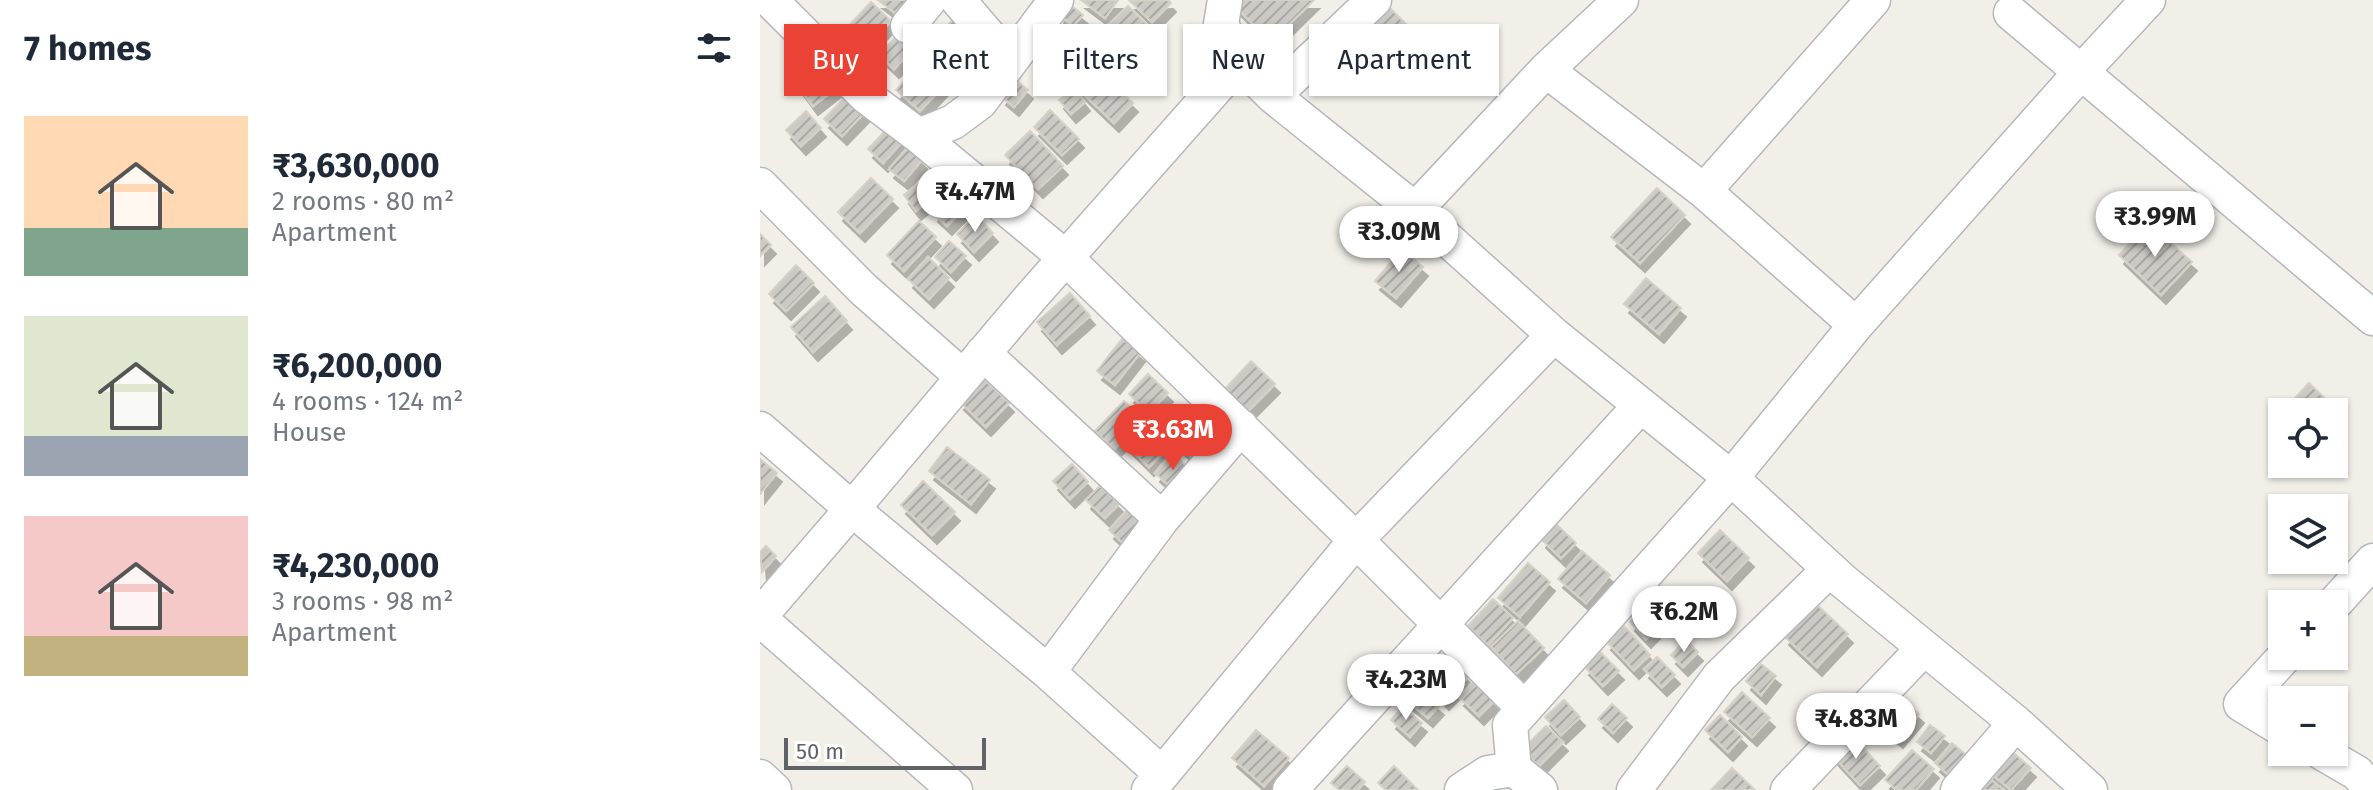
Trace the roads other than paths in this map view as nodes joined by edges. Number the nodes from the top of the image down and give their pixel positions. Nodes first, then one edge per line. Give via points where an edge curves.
1 (770, 0) edge
2 (958, 0) edge
3 (1056, 0) edge
4 (1225, 0) edge
5 (1374, 0) edge
6 (1621, 0) edge
7 (1873, 0) edge
8 (2148, 0) edge
9 (2011, 13) dead end
10 (978, 24) edge
11 (1221, 24) edge
12 (1017, 52) edge
13 (1546, 70) junction
14 (2082, 71) junction
15 (1293, 77) edge
16 (984, 96) edge
17 (1209, 96) edge
18 (1273, 96) edge
19 (919, 136) junction
20 (760, 185) edge
21 (1704, 191) junction
22 (1415, 210) junction
23 (1066, 258) junction
24 (2373, 318) edge
25 (1856, 325) junction
26 (1554, 335) junction
27 (973, 365) junction
28 (1641, 405) junction
29 (1241, 427) junction
30 (760, 429) edge
31 (1731, 478) junction
32 (852, 509) junction
33 (1162, 519) junction
34 (1356, 540) junction
35 (2373, 561) edge
36 (1830, 569) junction
37 (2347, 590) edge
38 (760, 618) edge
39 (1442, 626) junction
40 (1924, 648) junction
41 (2272, 670) edge
42 (1048, 672) junction
43 (1524, 708) junction
44 (2268, 720) edge
45 (2016, 723) junction
46 (2345, 766) edge
47 (1514, 769) junction
48 (760, 777) edge
49 (1155, 782) edge
50 (774, 790) edge
51 (955, 790) edge
52 (1290, 790) edge
53 (1462, 790) edge
54 (1540, 790) edge
55 (1634, 790) edge
56 (1788, 790) edge
57 (1958, 790) edge
58 (2090, 790) edge
59 (2372, 790) edge

1 - 19 street via 867,97
2 - 10 street
3 - 12 street
4 - 11 street
5 - 15 street
6 - 13 street
7 - 21 street
8 - 14 street
9 - 14 street
13 - 21 street
13 - 22 street
14 - 24 street
14 - 25 street
16 - 19 street via 953,122
17 - 23 street
18 - 22 street
19 - 23 street
20 - 27 street via 863,289
21 - 25 street
22 - 26 street
23 - 27 street
23 - 29 street
25 - 31 street
26 - 28 street
26 - 34 street
27 - 32 street
27 - 33 street
28 - 31 street
28 - 39 street
29 - 33 street
29 - 34 street
30 - 32 street
31 - 36 street
31 - 43 street
32 - 38 street
32 - 42 street
33 - 42 street
34 - 39 street
34 - 49 street
35 - 37 street
36 - 40 street
36 - 55 street via 1719,677
38 - 51 street
39 - 43 street
39 - 52 street
40 - 45 street
40 - 56 street
41 - 44 street via 2241,704
42 - 49 street
43 - 47 street via 1510,725
45 - 57 street
45 - 58 street
46 - 59 street
47 - 53 street via 1488,773
47 - 54 street
48 - 50 street

